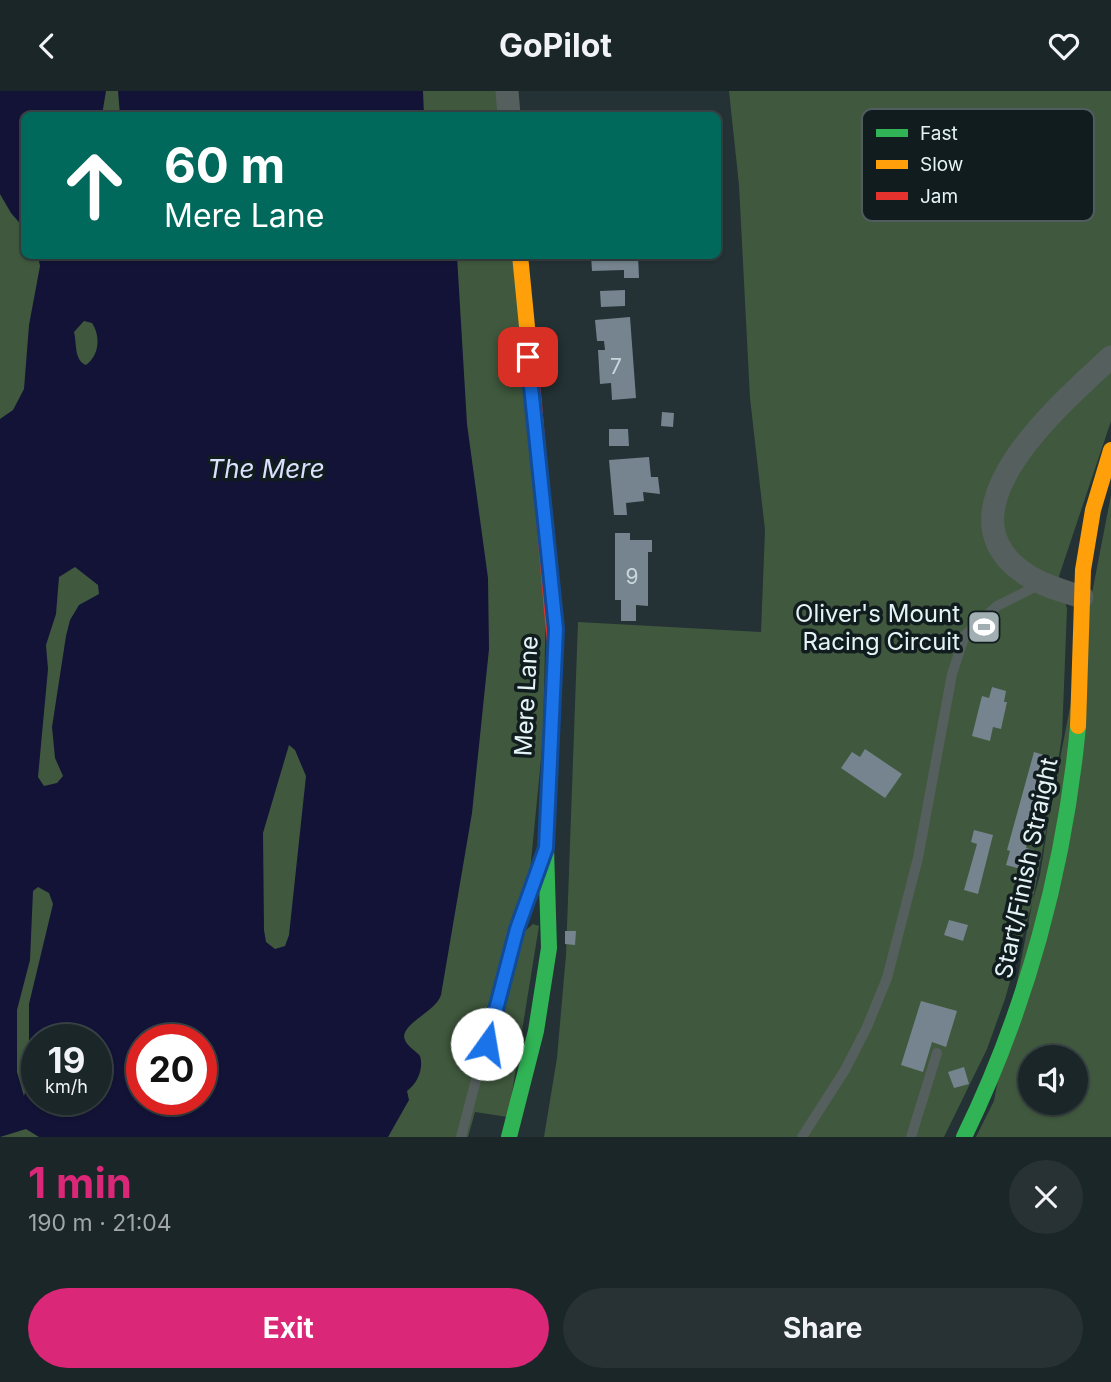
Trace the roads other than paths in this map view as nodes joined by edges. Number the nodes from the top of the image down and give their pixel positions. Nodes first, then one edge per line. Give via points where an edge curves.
1 (507, 91) edge
2 (509, 112) edge
3 (520, 259) edge
4 (1111, 357) edge
5 (1111, 450) edge
6 (1044, 583) junction
7 (1082, 597) junction
8 (546, 848) junction
9 (937, 1053) dead end
10 (461, 1137) edge
11 (509, 1137) edge
12 (802, 1137) edge
13 (911, 1137) edge
14 (964, 1137) edge

1 - 2 street
3 - 8 street, Mere Lane via 556,629
4 - 6 street via 1049,416 997,491 993,516 998,542 1016,567
5 - 7 street, Start/Finish Straight via 1088,536
6 - 7 street
6 - 12 lane via 997,606 965,635 952,674 918,858 887,978 850,1059
7 - 14 street, Start/Finish Straight via 1070,788 1049,892 1025,990
8 - 10 lane via 513,940
8 - 11 street, Mere Lane via 549,948 536,1031
9 - 13 lane

